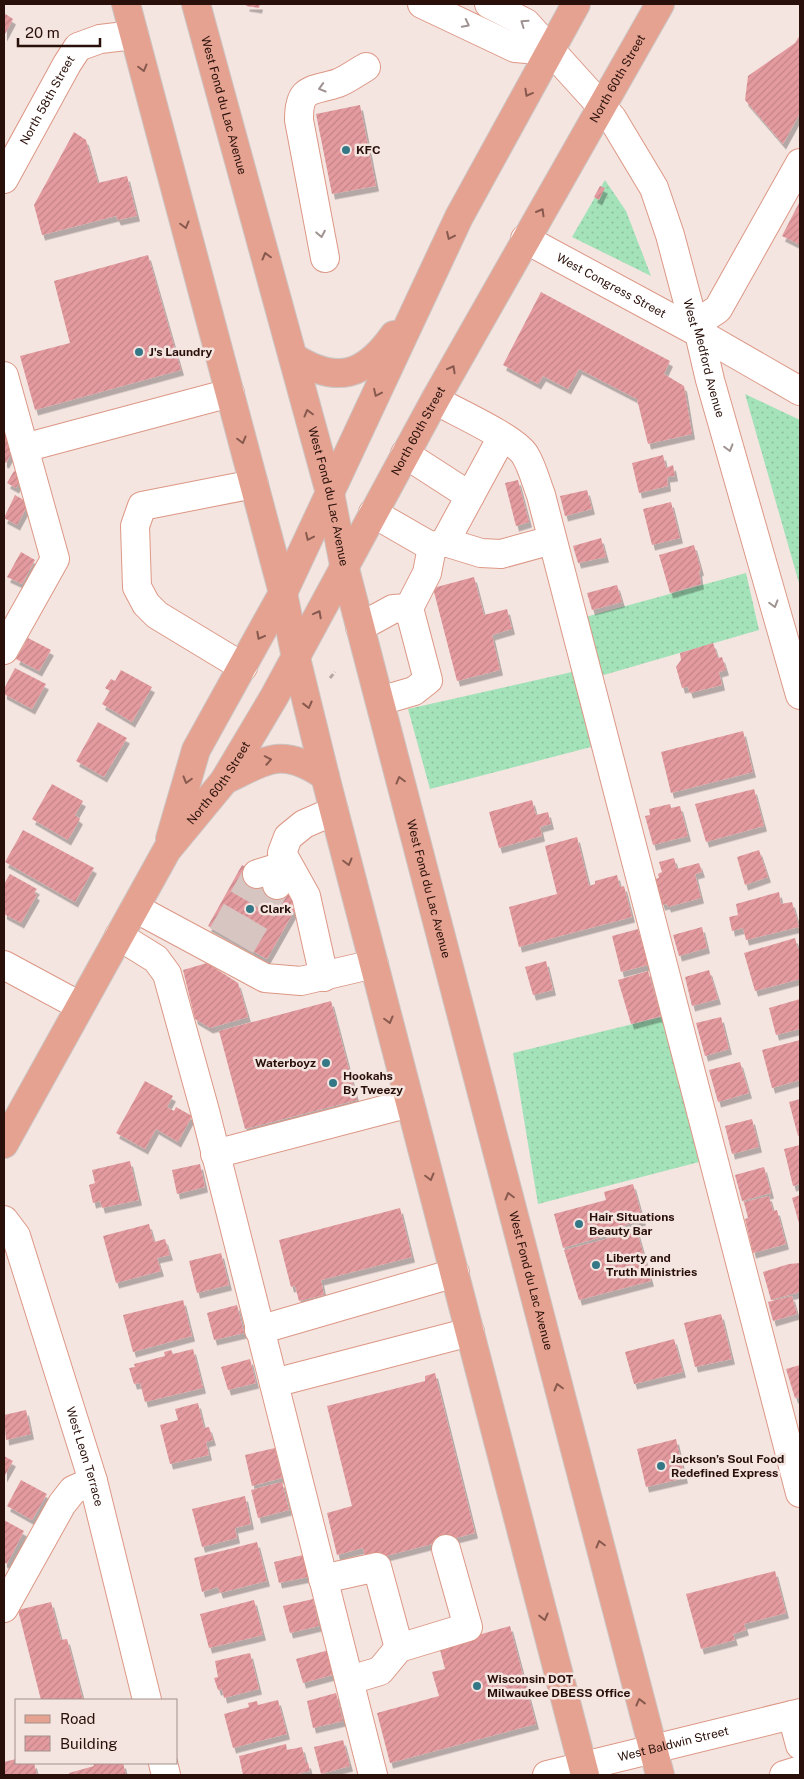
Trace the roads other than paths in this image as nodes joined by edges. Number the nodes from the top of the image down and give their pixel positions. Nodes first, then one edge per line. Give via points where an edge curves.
1 (126, 4) edge
2 (196, 4) edge
3 (422, 4) edge
4 (489, 4) edge
5 (576, 4) edge
6 (660, 4) edge
7 (134, 34) junction
8 (551, 51) junction
9 (366, 67) dead end
10 (603, 107) junction
11 (800, 163) edge
12 (4, 179) edge
13 (524, 239) junction
14 (325, 258) dead end
15 (424, 293) junction
16 (697, 329) junction
17 (293, 357) junction
18 (4, 376) edge
19 (800, 391) edge
20 (230, 393) junction
21 (435, 400) junction
22 (502, 437) junction
23 (24, 448) junction
24 (405, 454) junction
25 (254, 484) junction
26 (330, 493) junction
27 (470, 496) junction
28 (373, 513) junction
29 (552, 540) junction
30 (438, 545) junction
31 (344, 565) junction
32 (283, 593) junction
33 (409, 608) junction
34 (360, 627) junction
35 (4, 650) edge
36 (296, 658) junction
37 (243, 667) junction
38 (799, 684) edge
39 (380, 701) junction
40 (326, 776) junction
41 (224, 781) junction
42 (334, 811) junction
43 (167, 850) junction
44 (135, 908) junction
45 (119, 936) junction
46 (374, 964) junction
47 (4, 965) edge
48 (324, 976) junction
49 (80, 1006) junction
50 (410, 1102) junction
51 (4, 1144) edge
52 (215, 1154) junction
53 (4, 1220) edge
54 (454, 1272) junction
55 (260, 1330) junction
56 (470, 1332) junction
57 (274, 1383) junction
58 (93, 1481) junction
59 (800, 1493) edge
60 (446, 1549) dead end
61 (323, 1579) junction
62 (4, 1608) edge
63 (399, 1648) junction
64 (350, 1680) junction
65 (147, 1699) edge
66 (796, 1714) edge
67 (800, 1745) edge
68 (653, 1749) junction
69 (800, 1770) edge
70 (584, 1771) edge
71 (373, 1775) edge
72 (547, 1775) edge
73 (660, 1775) edge
74 (784, 1775) edge

1 - 7 main road
17 -> 2 main road, West Fond du Lac Avenue
3 -> 8 street via 515,48
8 -> 4 street via 526,23
5 - 8 main road, North 60th Street
6 - 10 main road, North 60th Street
7 - 12 street, North 58th Street via 100,38 78,47
7 -> 20 main road
8 - 10 street, West Medford Avenue
8 -> 15 main road, North 60th Street via 459,217
9 -> 14 street via 341,82 307,92 299,103 298,120
13 -> 10 main road, North 60th Street
10 - 16 street, West Medford Avenue via 654,188
11 - 16 street via 718,309
13 - 16 street, West Congress Street
21 -> 13 main road, North 60th Street
15 - 17 main road via 384,349 361,368 346,372 321,370
15 -> 26 main road, North 60th Street
16 - 19 street, West Congress Street
16 -> 38 street, West Medford Avenue
26 -> 17 main road, West Fond du Lac Avenue
18 - 23 street
20 - 23 street
20 -> 25 main road
21 - 22 street
21 - 24 main road, North 60th Street
22 - 27 street
22 - 29 street via 525,455 541,495
23 - 35 street via 55,559
24 - 27 street
24 - 28 main road, North 60th Street
25 - 32 main road
25 - 37 street via 142,506 135,526 138,587 146,604 157,615
26 - 31 main road, West Fond du Lac Avenue
26 -> 32 main road, North 60th Street
27 - 30 street
28 - 30 street
28 - 31 main road, North 60th Street
29 - 30 street via 501,554 481,554
29 - 59 street
30 - 33 street
31 - 34 main road, West Fond du Lac Avenue
36 -> 31 main road, North 60th Street
32 - 36 main road
32 -> 37 main road, North 60th Street
33 - 34 street via 393,609
33 - 39 street via 428,680 414,691
34 - 39 main road, West Fond du Lac Avenue
36 -> 40 main road
36 - 41 main road, North 60th Street
37 -> 43 main road, North 60th Street via 196,750
68 -> 39 main road, West Fond du Lac Avenue
41 -> 40 main road via 255,764 287,758 304,763
40 - 42 main road
41 - 43 main road, North 60th Street
42 -> 46 main road
42 - 48 street via 298,828 288,837 272,870 306,896
43 - 44 main road, North 60th Street
44 - 45 main road, North 60th Street
44 - 48 street via 229,946 265,978 301,981
45 - 49 main road, North 60th Street
45 - 52 street via 156,959 167,974
46 - 48 street
46 -> 50 main road
47 - 49 street
49 - 51 main road, North 60th Street
50 - 52 street
50 -> 54 main road
52 - 55 street
53 - 58 street, West Leon Terrace via 16,1236
54 - 55 street
54 - 56 main road
55 - 57 street
56 - 57 street
56 -> 70 main road
57 - 61 street
58 - 62 street via 73,1490 62,1504
58 - 65 street, West Leon Terrace
60 - 63 street via 468,1628
61 - 63 street via 377,1567
61 - 64 street
63 - 64 street via 380,1671
64 - 71 street
66 - 67 street
66 - 68 street, West Baldwin Street
68 - 70 street, West Baldwin Street
68 - 73 main road, West Fond du Lac Avenue
69 - 74 street
70 - 72 street, West Baldwin Street

